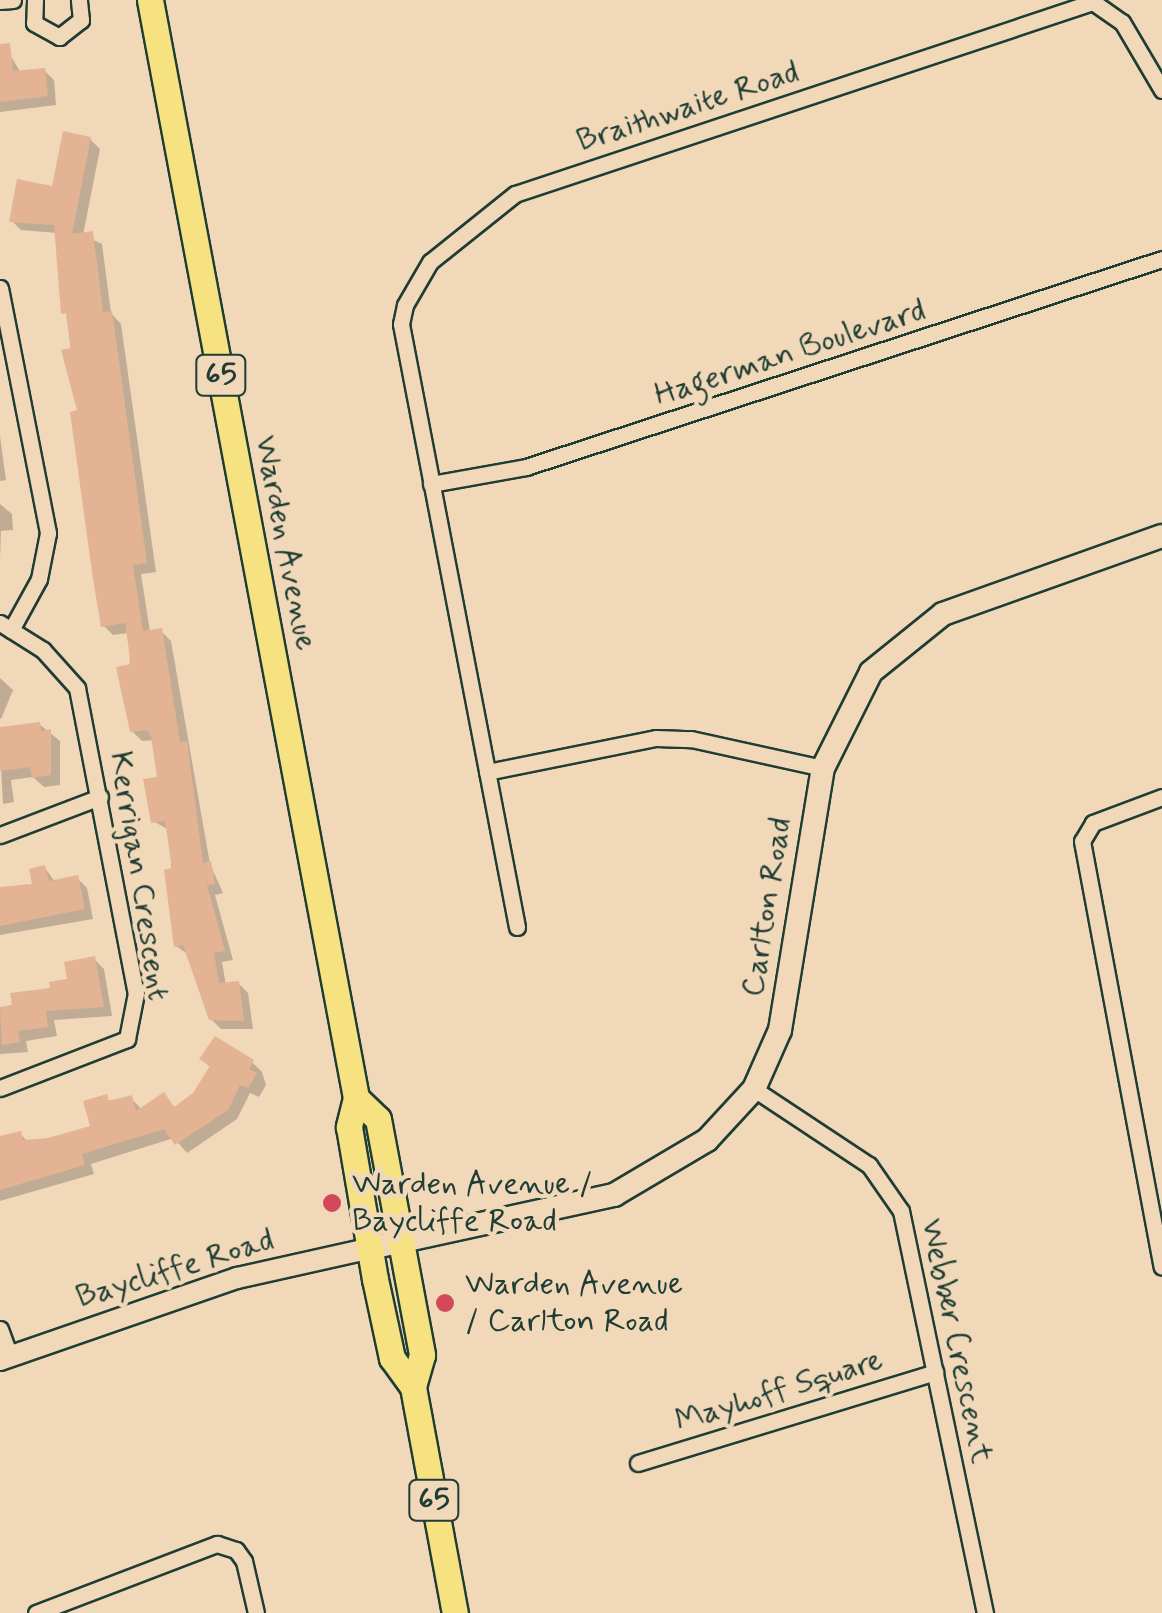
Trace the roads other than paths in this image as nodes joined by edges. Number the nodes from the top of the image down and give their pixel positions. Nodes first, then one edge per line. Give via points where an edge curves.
1 (79, 0) edge
2 (150, 0) edge
3 (0, 1) edge
4 (25, 1) edge
5 (1162, 90) edge
6 (1162, 259) edge
7 (0, 288) edge
8 (431, 484) junction
9 (1162, 536) edge
10 (5, 627) edge
11 (823, 768) junction
12 (487, 772) junction
13 (100, 797) junction
14 (1162, 798) edge
15 (0, 834) edge
16 (516, 927) dead end
17 (0, 1088) edge
18 (754, 1089) junction
19 (356, 1098) junction
20 (401, 1242) junction
21 (371, 1248) junction
22 (1162, 1268) edge
23 (0, 1329) edge
24 (5, 1358) edge
25 (936, 1372) junction
26 (413, 1386) junction
27 (638, 1463) dead end
28 (36, 1613) edge
29 (256, 1613) edge
30 (455, 1613) edge
31 (985, 1613) edge

1 - 4 street via 81,20 58,37 40,30
2 - 19 main road, Warden Avenue / 65
3 - 4 street
5 - 8 street, Braithwaite Road via 1122,22 1093,2 515,194 430,262 404,305
6 - 8 street, Hagerman Boulevard via 542,462
7 - 10 street via 48,533 39,579
8 - 12 street
9 - 11 main road, Carlton Road via 985,596 912,632 857,691
10 - 13 street, Kerrigan Crescent via 43,650 77,688
11 - 12 street via 691,739 656,738
11 - 18 main road, Carlton Road via 792,984
12 - 16 street
13 - 15 street
13 - 17 street, Kerrigan Crescent via 136,1020 127,1038
14 - 22 street via 1093,823 1082,841
18 - 20 main road, Carlton Road via 707,1140 639,1184
18 - 25 street, Webber Crescent via 882,1178 914,1250
19 - 20 main road, Warden Avenue / 65 via 378,1119
19 - 21 main road, Warden Avenue / 65 via 349,1127
20 - 21 main road, Carlton Road
20 - 26 main road, Warden Avenue / 65 via 422,1355
21 - 24 street, Baycliffe Road via 237,1278
21 - 26 main road, Warden Avenue / 65 via 392,1358
23 - 24 street
25 - 27 street, Mayhoff Square
25 - 31 street, Webber Crescent
26 - 30 main road, Warden Avenue / 65
28 - 29 street via 217,1544 236,1550 244,1561

